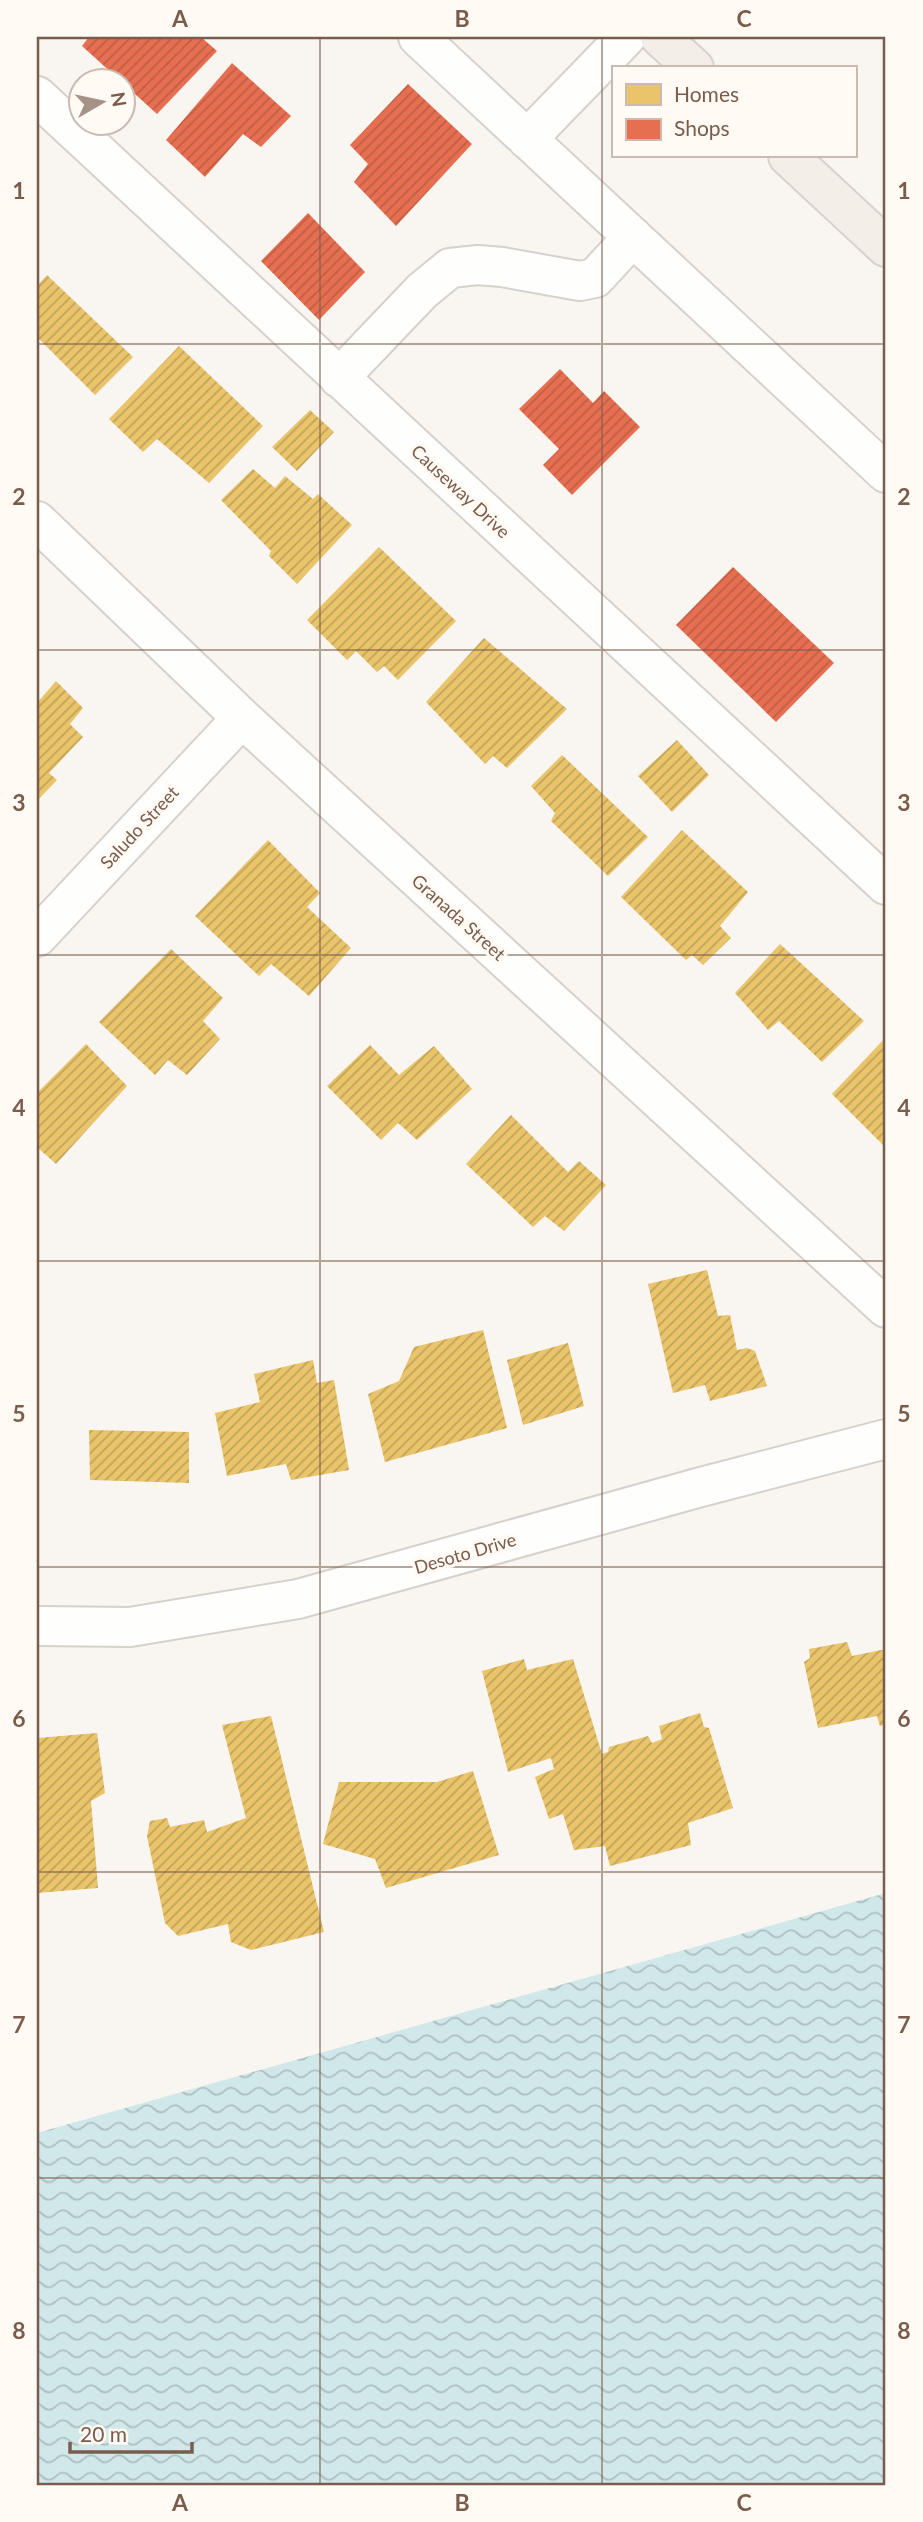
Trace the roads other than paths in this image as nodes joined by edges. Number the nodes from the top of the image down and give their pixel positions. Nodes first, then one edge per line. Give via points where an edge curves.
1 (418, 37) edge
2 (626, 37) edge
3 (660, 37) edge
4 (692, 66) edge
5 (37, 96) edge
6 (527, 139) junction
7 (790, 158) edge
8 (633, 237) junction
9 (886, 247) edge
10 (340, 378) junction
11 (886, 473) edge
12 (37, 521) edge
13 (242, 718) junction
14 (886, 885) edge
15 (37, 937) edge
16 (886, 1308) edge
17 (886, 1439) edge
18 (37, 1626) edge

1 - 6 street
2 - 6 street
3 - 4 main road
5 - 10 street, Causeway Drive
6 - 8 street
7 - 9 main road
8 - 10 street via 594,278 580,281 502,267 450,268 422,291
8 - 11 street
10 - 14 street, Causeway Drive
12 - 13 street, Granada Street
13 - 15 street, Saludo Street
13 - 16 street, Granada Street
17 - 18 street, Desoto Drive via 298,1599 130,1627

